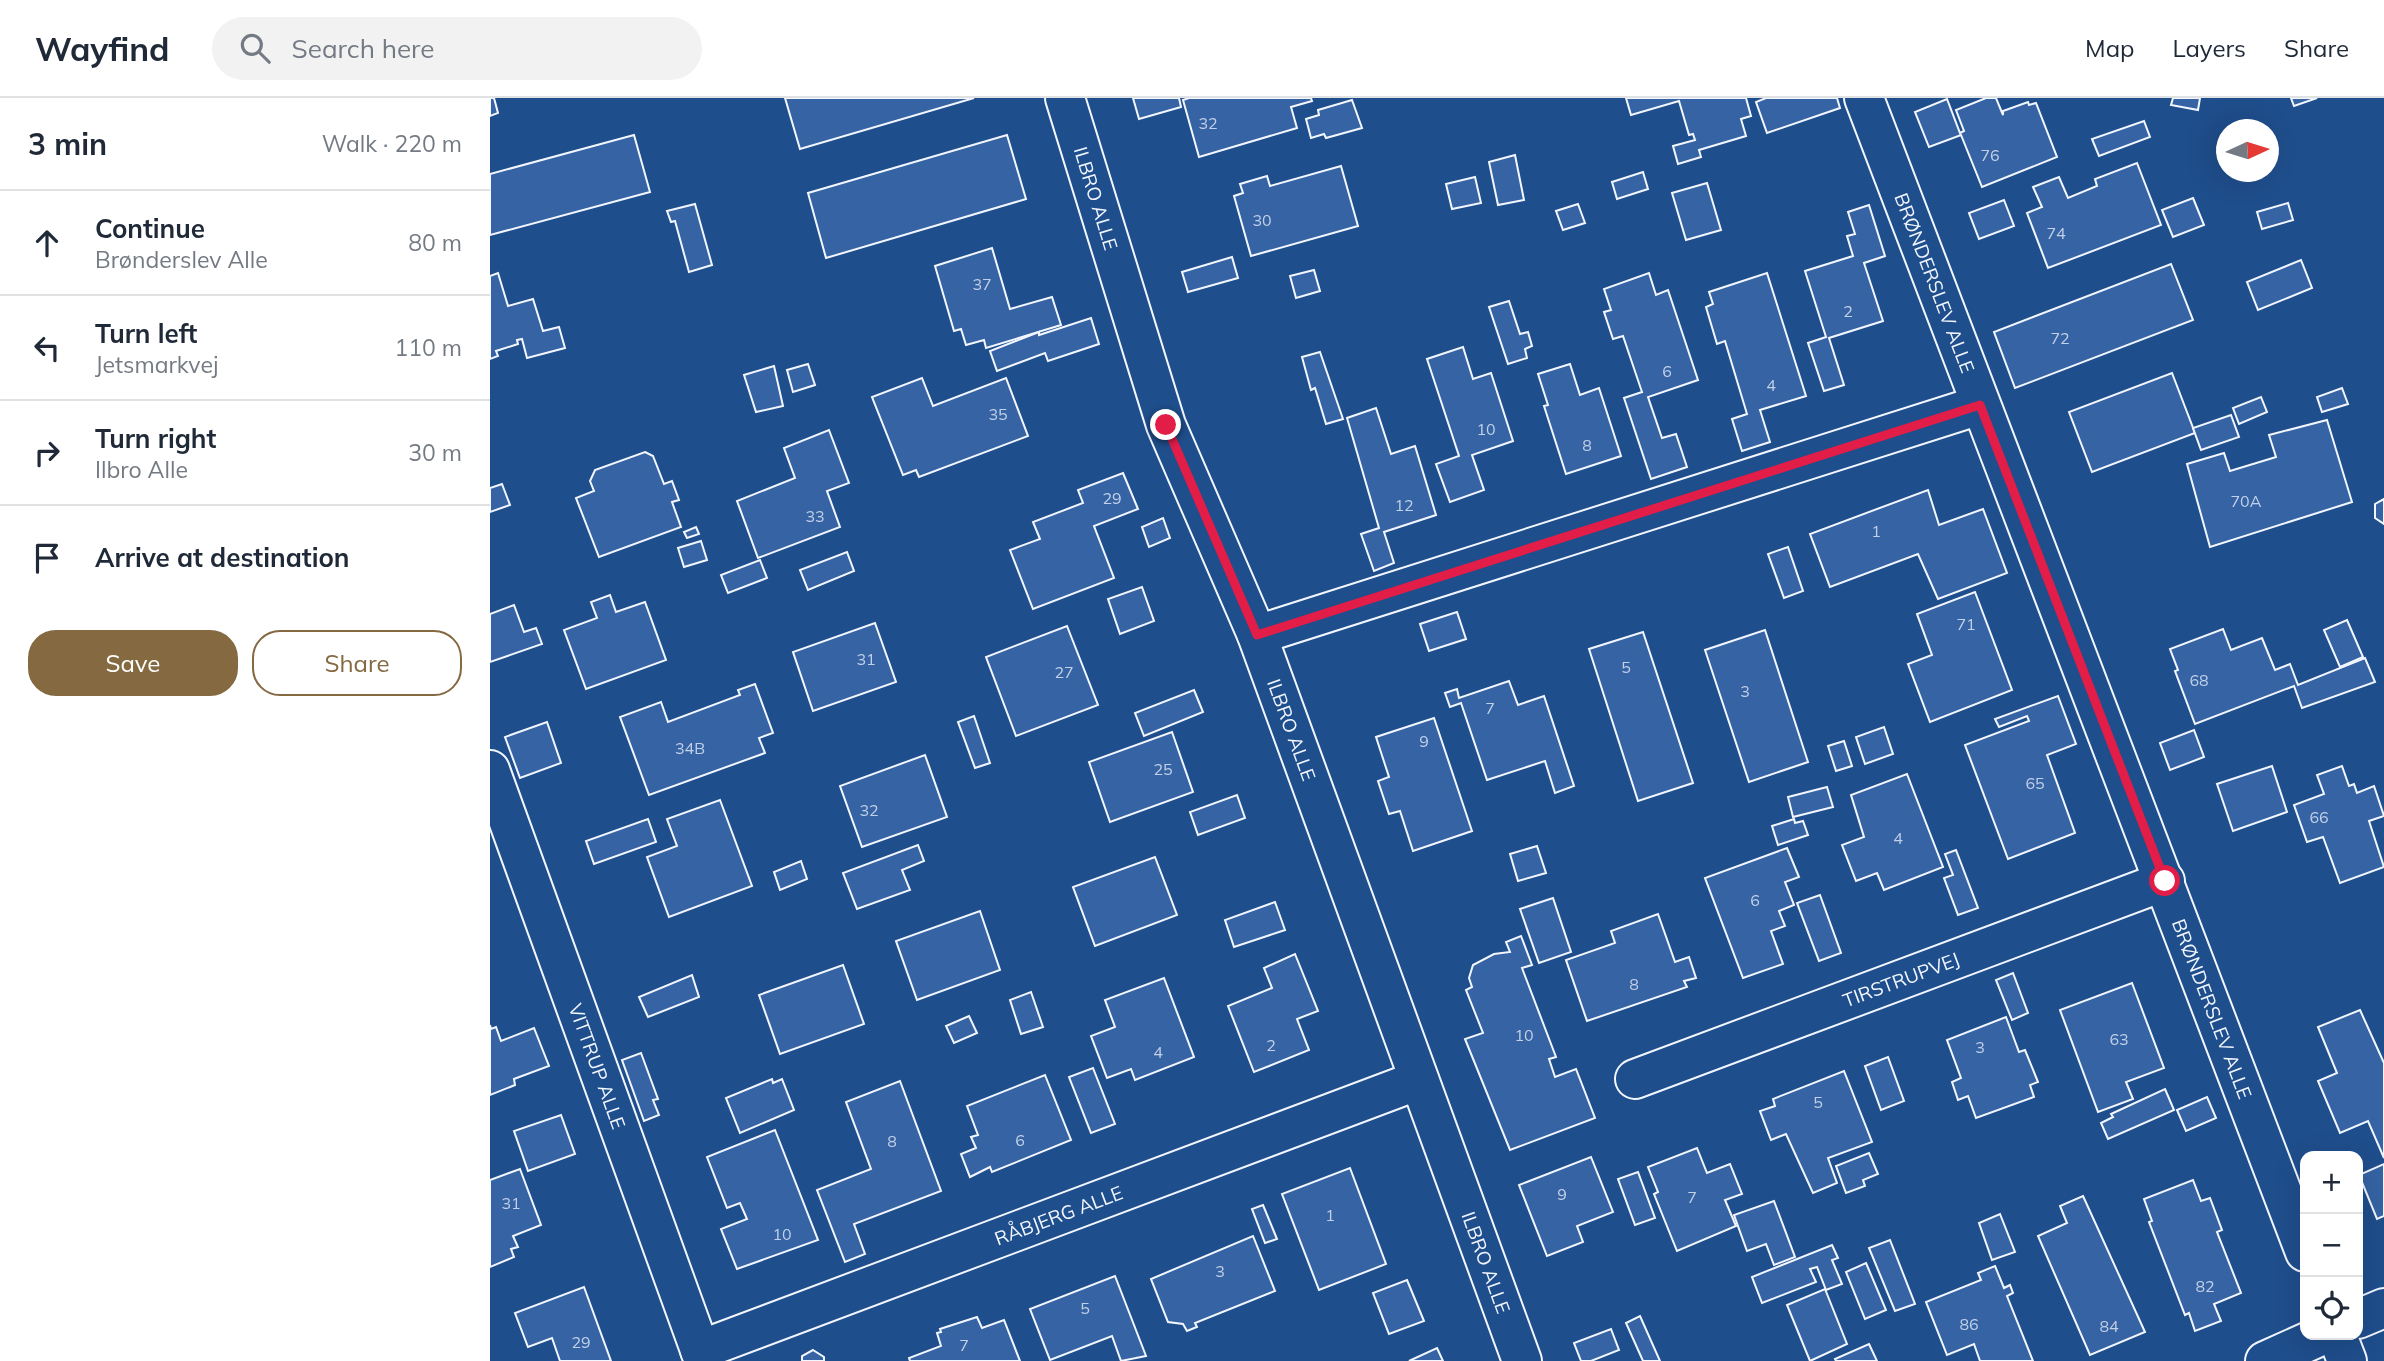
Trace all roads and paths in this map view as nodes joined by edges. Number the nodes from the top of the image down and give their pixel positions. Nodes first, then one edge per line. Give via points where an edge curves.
1 (1065, 98) edge
2 (1864, 98) edge
3 (1980, 405) junction
4 (1257, 635) junction
5 (490, 770) edge
6 (2165, 881) junction
7 (1636, 1079) dead end
8 (1419, 1080) junction
9 (2300, 1239) edge
10 (2384, 1308) edge
11 (2363, 1318) edge
12 (2312, 1340) edge
13 (2339, 1340) edge
14 (702, 1356) edge
15 (1522, 1361) edge
16 (2265, 1361) edge
17 (2347, 1361) edge

1 - 4 street, ILBRO ALLE via 1166,425
2 - 3 street, BRØNDERSLEV ALLE
3 - 4 street
3 - 6 street, BRØNDERSLEV ALLE
4 - 8 street, ILBRO ALLE
5 - 14 street, VITTRUP ALLE
6 - 7 street, TIRSTRUPVEJ
6 - 9 street, BRØNDERSLEV ALLE
8 - 14 street, RÅBJERG ALLE
8 - 15 street, ILBRO ALLE
10 - 11 street
12 - 16 street
13 - 17 street

